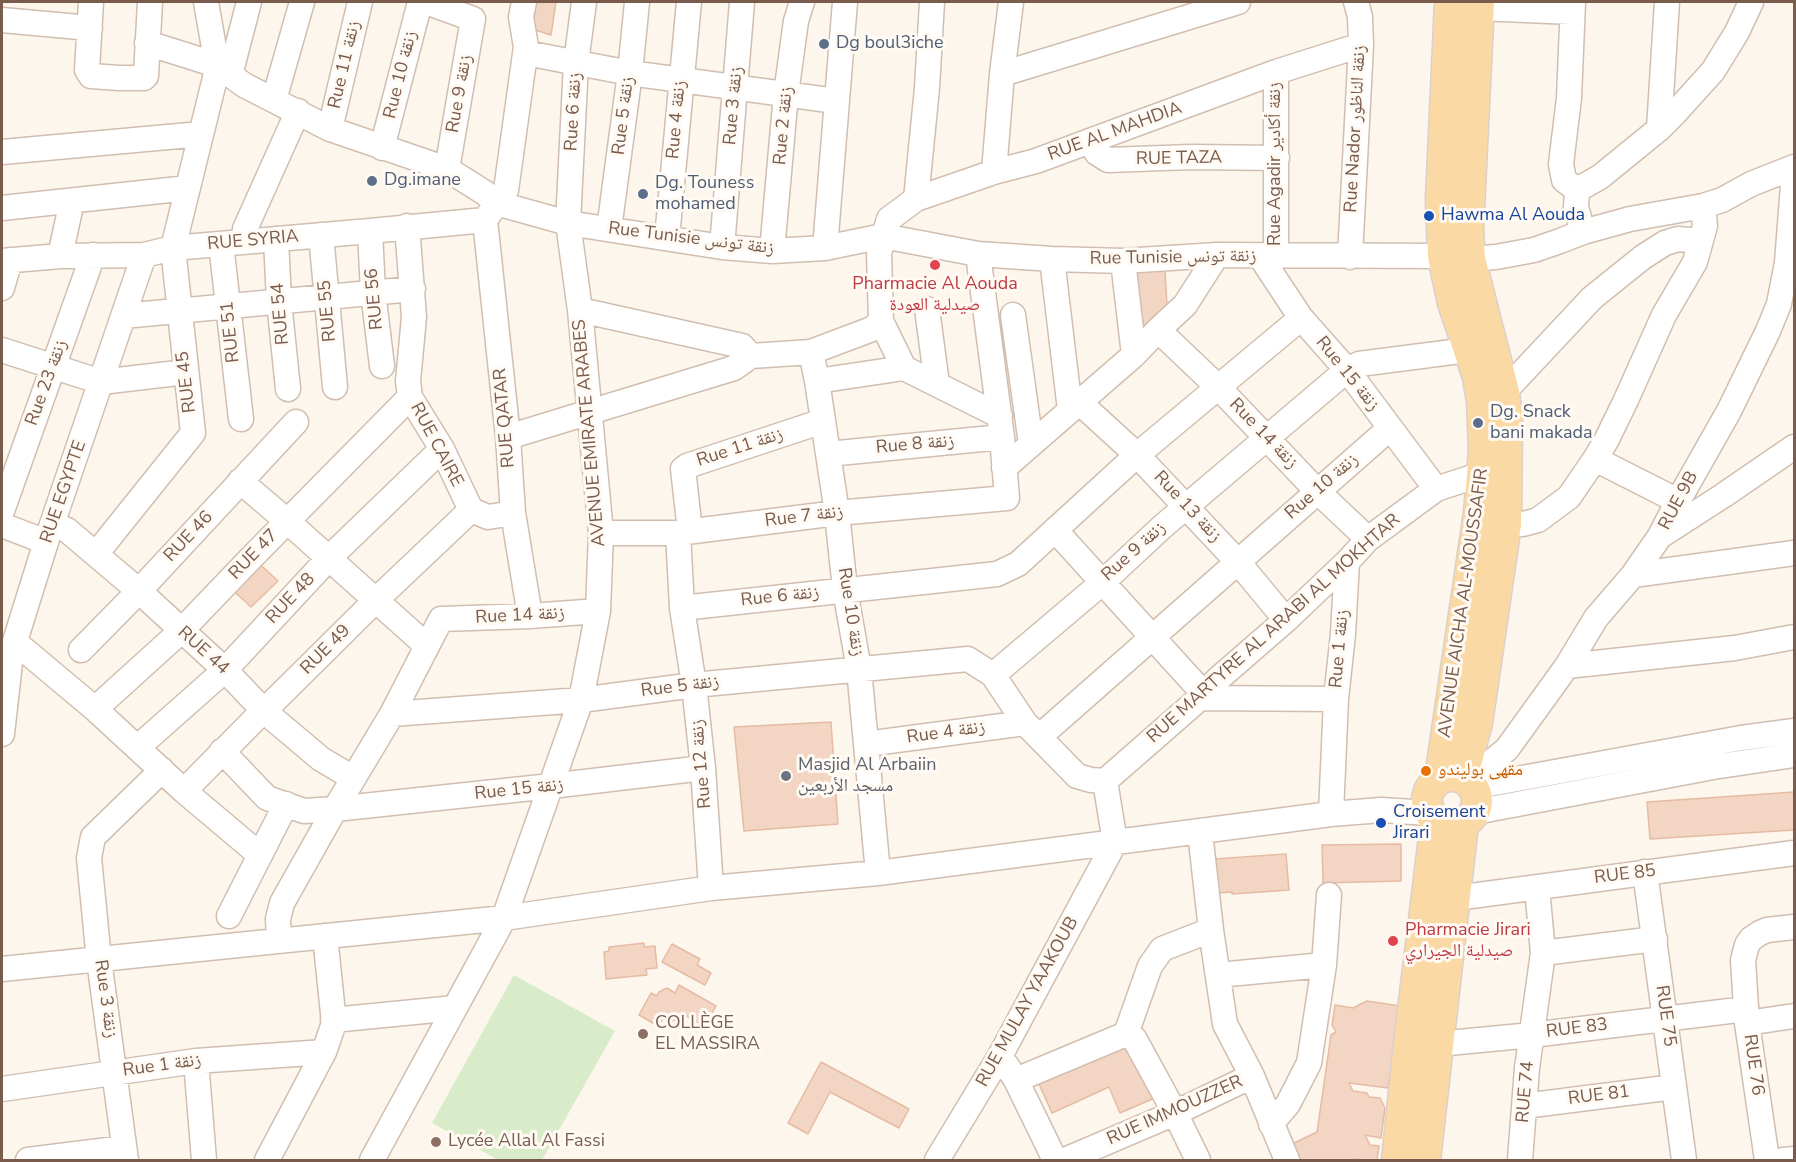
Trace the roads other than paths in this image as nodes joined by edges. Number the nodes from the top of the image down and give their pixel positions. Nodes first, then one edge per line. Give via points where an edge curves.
1 (7, 2) edge
2 (91, 2) edge
3 (150, 2) edge
4 (206, 2) edge
5 (249, 2) edge
6 (302, 2) edge
7 (360, 2) edge
8 (420, 2) edge
9 (426, 2) edge
10 (524, 2) edge
11 (584, 2) edge
12 (637, 2) edge
13 (689, 2) edge
14 (742, 2) edge
15 (802, 2) edge
16 (845, 2) edge
17 (932, 2) edge
18 (1011, 2) edge
19 (1356, 2) edge
20 (1450, 2) edge
21 (1667, 2) edge
22 (1751, 2) edge
23 (1225, 3) edge
24 (1479, 5) edge
25 (1573, 7) edge
26 (2, 20) edge
27 (90, 28) junction
28 (147, 43) junction
29 (1361, 45) junction
30 (526, 53) junction
31 (576, 63) junction
32 (223, 70) junction
33 (1276, 72) junction
34 (630, 73) junction
35 (1002, 74) junction
36 (681, 79) junction
37 (735, 87) junction
38 (786, 94) junction
39 (274, 100) junction
40 (836, 101) junction
41 (298, 111) junction
42 (330, 129) junction
43 (1659, 129) junction
44 (201, 134) junction
45 (1089, 141) junction
46 (382, 147) junction
47 (2, 152) edge
48 (1277, 158) junction
49 (1794, 167) edge
50 (447, 169) junction
51 (994, 172) junction
52 (1794, 172) edge
53 (188, 188) junction
54 (1577, 190) junction
55 (916, 199) junction
56 (72, 201) junction
57 (1703, 206) junction
58 (2, 208) edge
59 (490, 211) junction
60 (1657, 215) junction
61 (568, 223) junction
62 (407, 226) junction
63 (609, 230) junction
64 (370, 231) junction
65 (1583, 232) junction
66 (321, 235) junction
67 (883, 236) junction
68 (667, 238) junction
69 (276, 239) junction
70 (1700, 241) junction
71 (232, 243) junction
72 (1665, 243) junction
73 (722, 247) junction
74 (173, 248) junction
75 (825, 248) junction
76 (772, 251) junction
77 (978, 254) junction
78 (93, 255) junction
79 (144, 255) junction
80 (1217, 255) junction
81 (60, 256) junction
82 (1268, 256) junction
83 (1350, 257) junction
84 (1456, 257) junction
85 (1052, 259) junction
86 (6, 260) edge
87 (1123, 261) junction
88 (2, 288) edge
89 (413, 289) junction
90 (373, 292) junction
91 (327, 296) junction
92 (279, 301) junction
93 (228, 306) junction
94 (1787, 307) edge
95 (927, 309) dead end
96 (580, 310) junction
97 (179, 311) junction
98 (1013, 315) dead end
99 (123, 316) junction
100 (1301, 318) junction
101 (881, 321) junction
102 (1158, 330) junction
103 (2, 350) edge
104 (1468, 350) junction
105 (811, 352) junction
106 (1134, 355) junction
107 (751, 356) junction
108 (52, 366) junction
109 (382, 366) dead end
110 (904, 368) junction
111 (1347, 370) junction
112 (186, 372) junction
113 (818, 381) junction
114 (101, 382) junction
115 (937, 384) junction
116 (335, 387) dead end
117 (1219, 388) junction
118 (288, 389) dead end
119 (1504, 392) junction
120 (411, 397) junction
121 (1074, 406) junction
122 (589, 412) junction
123 (241, 419) dead end
124 (823, 421) junction
125 (296, 422) dead end
126 (1001, 426) junction
127 (1390, 428) junction
128 (508, 437) junction
129 (1267, 438) junction
130 (1031, 444) junction
131 (1794, 447) edge
132 (442, 449) junction
133 (828, 454) junction
134 (1137, 455) junction
135 (1595, 459) junction
136 (1004, 468) junction
137 (1482, 474) junction
138 (240, 481) junction
139 (1436, 489) junction
140 (1317, 491) junction
141 (1678, 501) junction
142 (1186, 506) junction
143 (471, 510) junction
144 (2, 511) edge
145 (513, 513) junction
146 (837, 513) junction
147 (287, 521) junction
148 (1492, 523) junction
149 (2, 525) edge
150 (1056, 530) junction
151 (684, 532) junction
152 (50, 533) junction
153 (601, 533) junction
154 (1660, 536) junction
155 (1368, 539) junction
156 (1794, 553) edge
157 (96, 554) junction
158 (329, 558) junction
159 (1238, 562) junction
160 (1347, 562) junction
161 (1633, 575) junction
162 (1102, 582) junction
163 (845, 590) junction
164 (139, 591) junction
165 (376, 600) junction
166 (682, 608) junction
167 (598, 611) junction
168 (530, 616) junction
169 (1287, 620) junction
170 (181, 631) junction
171 (1153, 637) junction
172 (1794, 637) edge
173 (15, 642) junction
174 (427, 646) junction
175 (81, 650) dead end
176 (1567, 666) junction
177 (859, 669) junction
178 (225, 670) junction
179 (993, 675) junction
180 (694, 685) junction
181 (1202, 696) junction
182 (1336, 699) junction
183 (581, 700) junction
184 (95, 709) junction
185 (264, 711) junction
186 (392, 714) junction
187 (1032, 730) junction
188 (1794, 731) edge
189 (2, 734) edge
190 (867, 744) junction
191 (138, 747) junction
192 (222, 751) junction
193 (1794, 755) edge
194 (703, 768) junction
195 (162, 770) junction
196 (353, 778) junction
197 (1105, 781) junction
198 (551, 786) junction
199 (184, 791) junction
200 (1452, 799) junction
201 (286, 804) junction
202 (334, 809) junction
203 (1331, 814) junction
204 (1200, 832) junction
205 (1115, 842) junction
206 (1794, 853) edge
207 (260, 855) junction
208 (1645, 872) junction
209 (878, 873) junction
210 (711, 888) junction
211 (1329, 895) dead end
212 (1456, 898) junction
213 (1538, 899) dead end
214 (229, 916) dead end
215 (504, 918) junction
216 (1794, 927) edge
217 (1211, 930) junction
218 (325, 936) junction
219 (1655, 939) junction
220 (279, 941) junction
221 (1543, 953) junction
222 (99, 960) junction
223 (1324, 965) junction
224 (2, 969) edge
225 (1218, 975) junction
226 (455, 1008) junction
227 (1746, 1016) junction
228 (1794, 1016) edge
229 (1665, 1019) junction
230 (333, 1020) junction
231 (1532, 1035) junction
232 (1130, 1036) junction
233 (1409, 1043) junction
234 (1438, 1044) junction
235 (324, 1052) junction
236 (1000, 1056) junction
237 (196, 1061) junction
238 (115, 1073) junction
239 (1252, 1076) junction
240 (1016, 1080) junction
241 (1674, 1087) junction
242 (2, 1089) edge
243 (1524, 1106) junction
244 (1175, 1113) junction
245 (1271, 1124) junction
246 (125, 1154) edge
247 (1794, 1159) edge
248 (28, 1161) edge
249 (204, 1161) edge
250 (267, 1161) edge
251 (372, 1161) edge
252 (937, 1161) edge
253 (1055, 1161) edge
254 (1065, 1161) edge
255 (1198, 1161) edge
256 (1287, 1161) edge
257 (1397, 1161) edge
258 (1425, 1161) edge
259 (1520, 1161) edge
260 (1684, 1161) edge
261 (1767, 1161) edge
262 (1783, 1161) edge

1 - 26 street
2 - 27 street
3 - 28 street
4 - 32 street
5 - 32 street
6 - 39 street
7 - 42 street, Rue 11 زنقة
8 - 46 street, Rue 10 زنقة
9 - 50 street, Rue 9 زنقة via 472,19
10 - 30 street via 521,18
11 - 31 street, Rue 6 زنقة
12 - 34 street, Rue 5 زنقة
13 - 36 street, Rue 4 زنقة
14 - 37 street, Rue 3 زنقة
15 - 38 street, Rue 2 زنقة
16 - 40 street
17 - 55 street
18 - 35 street
19 - 29 street, Rue Nador زنقة الناظور
20 - 84 main road, AVENUE AICHA AL-MOUSSAFIR via 1441,199
21 - 43 street
22 - 43 street via 1713,71
23 - 35 street
24 - 25 street
24 - 84 main road, AVENUE AICHA AL-MOUSSAFIR via 1468,229
25 - 54 street via 1561,164 1564,180
26 - 27 street
27 - 28 street via 87,70 91,76 144,78
28 - 32 street, Rue Tunisie زنقة تونس
29 - 33 street, RUE AL MAHDIA
29 - 83 street, Rue Nador زنقة الناظور
30 - 31 street
30 - 59 street via 506,190
31 - 34 street
31 - 61 street, Rue 6 زنقة
32 - 39 street, Rue Tunisie زنقة تونس
32 - 44 street, RUE 45 via 215,78
33 - 45 street, RUE AL MAHDIA
33 - 48 street, Rue Agadir زنقة أكادير
34 - 36 street
34 - 63 street, Rue 5 زنقة
35 - 51 street
36 - 37 street
36 - 68 street, Rue 4 زنقة
37 - 38 street
37 - 73 street, Rue 3 زنقة
38 - 40 street
38 - 76 street, Rue 2 زنقة
39 - 41 street, Rue Tunisie زنقة تونس
40 - 75 street
41 - 42 street, Rue Tunisie زنقة تونس
41 - 71 street via 245,229
42 - 46 street, Rue Tunisie زنقة تونس
43 - 54 street via 1600,177
44 - 47 street
44 - 53 street, RUE 45
45 - 48 street, RUE TAZA via 1108,160
45 - 51 street, RUE AL MAHDIA
46 - 50 street, Rue Tunisie زنقة تونس
48 - 82 street, Rue Agadir زنقة أكادير
49 - 57 street, Rue Tunisie زنقة تونس
50 - 59 street, Rue Tunisie زنقة تونس via 485,193
51 - 55 street, RUE AL MAHDIA
52 - 94 street, RUE 9B
53 - 56 street
53 - 74 street, RUE 45
54 - 65 street via 1576,207
55 - 67 street, RUE AL MAHDIA via 889,219
56 - 58 street
56 - 81 street
57 - 60 street, Rue Tunisie زنقة تونس
57 - 70 street via 1705,226
59 - 61 street, Rue Tunisie زنقة تونس
59 - 62 street, RUE SYRIA
59 - 128 street, RUE QATAR
60 - 65 street, Rue Tunisie زنقة تونس
60 - 72 street
61 - 63 street, Rue Tunisie زنقة تونس
61 - 96 street, AVENUE EMIRATE ARABES
62 - 64 street, RUE SYRIA
62 - 89 street, RUE CAIRE
63 - 68 street, Rue Tunisie زنقة تونس
64 - 66 street, RUE SYRIA
64 - 90 street, RUE 56
65 - 84 street, Rue Tunisie زنقة تونس via 1560,242 1496,257
66 - 69 street, RUE SYRIA
66 - 91 street, RUE 55
67 - 75 street, Rue Tunisie زنقة تونس
67 - 77 street, Rue Tunisie زنقة تونس
67 - 101 street via 879,253
68 - 73 street, Rue Tunisie زنقة تونس
69 - 71 street, RUE SYRIA
69 - 92 street, RUE 54
70 - 72 street via 1678,239
70 - 135 street via 1695,262 1664,315
71 - 74 street, RUE SYRIA
71 - 93 street, RUE 51
72 - 119 street via 1592,298
73 - 76 street, Rue Tunisie زنقة تونس
74 - 79 street, RUE SYRIA
74 - 97 street, RUE 45
75 - 76 street, Rue Tunisie زنقة تونس
77 - 85 street, Rue Tunisie زنقة تونس
77 - 126 street
78 - 79 street, RUE SYRIA
78 - 81 street, RUE SYRIA
78 - 108 street, Rue 23 زنقة
79 - 99 street, RUE EGYPTE
80 - 82 street, Rue Tunisie زنقة تونس
80 - 87 street, Rue Tunisie زنقة تونس
80 - 102 street via 1185,305
81 - 86 street, RUE SYRIA
82 - 83 street, Rue Tunisie زنقة تونس
82 - 100 street, Rue 15 زنقة
83 - 84 street, Rue Tunisie زنقة تونس
84 - 104 main road, AVENUE AICHA AL-MOUSSAFIR via 1454,303
84 - 119 main road, AVENUE AICHA AL-MOUSSAFIR
85 - 87 street, Rue Tunisie زنقة تونس
85 - 121 street
86 - 88 street
87 - 106 street
89 - 90 street
89 - 120 street, RUE CAIRE via 408,381
90 - 91 street
90 - 109 street, RUE 56
91 - 92 street
91 - 116 street, RUE 55
92 - 93 street
92 - 118 street, RUE 54
93 - 97 street
93 - 123 street, RUE 51
94 - 141 street, RUE 9B via 1768,332
95 - 115 street
96 - 107 street via 742,346
96 - 122 street, AVENUE EMIRATE ARABES
97 - 99 street
97 - 112 street, RUE 45
98 - 130 street
99 - 114 street, RUE EGYPTE
100 - 111 street, Rue 15 زنقة
100 - 117 street
101 - 105 street via 872,329
101 - 110 street
102 - 106 street
102 - 117 street, Rue 14 زنقة
103 - 108 street
104 - 111 street, Rue 9 زنقة via 1359,364
104 - 137 main road, AVENUE AICHA AL-MOUSSAFIR via 1482,402
105 - 107 street
105 - 113 street, Rue 10 زنقة
106 - 121 street
107 - 122 street via 734,368
108 - 114 street
108 - 144 street, Rue 23 زنقة
110 - 113 street
110 - 115 street
111 - 127 street, Rue 15 زنقة
111 - 129 street, Rue 9 زنقة
112 - 114 street
112 - 157 street, RUE 45 via 193,433
113 - 124 street, Rue 10 زنقة
114 - 152 street, RUE EGYPTE
115 - 126 street
117 - 129 street, Rue 14 زنقة
117 - 134 street
119 - 148 main road, AVENUE AICHA AL-MOUSSAFIR via 1507,418
120 - 132 street, RUE CAIRE
120 - 147 street, RUE 47
121 - 130 street
121 - 134 street, Rue 13 زنقة
122 - 128 street
122 - 153 street, AVENUE EMIRATE ARABES
124 - 133 street, Rue 10 زنقة
124 - 151 street, Rue 11 زنقة via 683,469
125 - 138 street, RUE 46
126 - 133 street, Rue 8 زنقة
126 - 136 street
127 - 139 street, Rue 15 زنقة
127 - 140 street, Rue 10 زنقة
128 - 145 street, RUE QATAR
129 - 140 street, Rue 14 زنقة
129 - 142 street, Rue 9 زنقة
130 - 136 street
131 - 154 street
132 - 143 street, RUE CAIRE
132 - 158 street, RUE 48
133 - 146 street, Rue 10 زنقة
134 - 142 street, Rue 13 زنقة
134 - 150 street
135 - 141 street
135 - 148 street via 1569,497 1538,520 1523,524
136 - 146 street, Rue 7 زنقة via 1007,498
137 - 139 street, RUE MARTYRE AL ARABI AL MOKHTAR
137 - 148 main road, AVENUE AICHA AL-MOUSSAFIR
138 - 147 street
138 - 164 street, RUE 46
139 - 155 street, RUE MARTYRE AL ARABI AL MOKHTAR
140 - 155 street, Rue 14 زنقة
140 - 159 street, Rue 10 زنقة
141 - 154 street, RUE 9B
142 - 159 street, Rue 13 زنقة
142 - 162 street, Rue 9 زنقة
143 - 145 street via 488,517
143 - 165 street, RUE 49
145 - 168 street, RUE QATAR
146 - 151 street, Rue 7 زنقة
146 - 163 street, Rue 10 زنقة
147 - 158 street
147 - 170 street, RUE 47
148 - 200 main road, AVENUE AICHA AL-MOUSSAFIR via 1477,723
149 - 152 street, RUE 44
150 - 162 street
150 - 163 street, Rue 6 زنقة via 1018,564 997,574
151 - 153 street, Rue 7 زنقة
151 - 166 street, Rue 12 زنقة
152 - 157 street, RUE 44 via 67,530
152 - 173 street, RUE EGYPTE
153 - 167 street, AVENUE EMIRATE ARABES
154 - 161 street, RUE 9B
155 - 160 street, RUE MARTYRE AL ARABI AL MOKHTAR
156 - 161 street
157 - 164 street, RUE 44
158 - 165 street
158 - 178 street, RUE 48
159 - 169 street, Rue 13 زنقة
159 - 171 street, Rue 10 زنقة
160 - 169 street, RUE MARTYRE AL ARABI AL MOKHTAR
160 - 182 street, Rue 1 زنقة
161 - 176 street, RUE 9B via 1596,618
162 - 171 street
162 - 179 street, Rue 9 زنقة
163 - 166 street, Rue 6 زنقة
163 - 177 street, Rue 10 زنقة
164 - 170 street, RUE 44
164 - 175 street, RUE 46
165 - 174 street
165 - 185 street, RUE 49
166 - 180 street, Rue 12 زنقة
167 - 168 street, Rue 14 زنقة
167 - 183 street, AVENUE EMIRATE ARABES
168 - 174 street, Rue 14 زنقة via 441,619
169 - 181 street, RUE MARTYRE AL ARABI AL MOKHTAR
170 - 178 street, RUE 44
170 - 184 street, RUE 47
171 - 181 street
171 - 187 street, Rue 10 زنقة
172 - 176 street via 1735,648
173 - 184 street
173 - 189 street, RUE EGYPTE
174 - 186 street
176 - 200 street, RUE 9B via 1507,749
177 - 179 street, Rue 5 زنقة via 968,659
177 - 180 street, Rue 5 زنقة
177 - 190 street, Rue 10 زنقة
178 - 185 street, RUE 44
178 - 191 street, RUE 48
179 - 187 street
180 - 183 street, Rue 5 زنقة
180 - 194 street, Rue 12 زنقة
181 - 182 street, Rue 1 زنقة
181 - 197 street, RUE MARTYRE AL ARABI AL MOKHTAR
182 - 203 street, Rue 1 زنقة
183 - 186 street, Rue 5 زنقة
183 - 198 street, AVENUE EMIRATE ARABES
184 - 191 street
185 - 192 street, RUE 49
185 - 196 street, RUE 44 via 321,759
186 - 196 street
187 - 190 street, Rue 4 زنقة
187 - 197 street via 1077,776
188 - 200 street via 1741,738
190 - 209 street, Rue 10 زنقة
191 - 195 street
192 - 199 street, RUE 49
192 - 201 street, Rue 15 زنقة via 267,798
193 - 200 street
194 - 198 street, Rue 15 زنقة
194 - 210 street, Rue 12 زنقة
195 - 199 street
195 - 222 street, Rue 3 زنقة via 93,837 89,858
196 - 202 street
197 - 205 street
198 - 202 street, Rue 15 زنقة
198 - 215 street, AVENUE EMIRATE ARABES
199 - 207 street
200 - 203 street
200 - 212 main road, AVENUE AICHA AL-MOUSSAFIR
200 - 233 main road, AVENUE AICHA AL-MOUSSAFIR
201 - 202 street, Rue 15 زنقة via 304,811
201 - 207 street
202 - 220 street via 282,903
203 - 204 street
204 - 205 street
204 - 217 street
205 - 209 street
205 - 236 street, RUE MULAY YAAKOUB
206 - 208 street, RUE 85
207 - 214 street
208 - 212 street, RUE 85
208 - 219 street, RUE 75
209 - 210 street
210 - 215 street
211 - 223 street
212 - 234 main road, AVENUE AICHA AL-MOUSSAFIR
213 - 221 street, RUE 74
215 - 218 street
215 - 226 street, AVENUE EMIRATE ARABES
216 - 227 street, RUE 76 via 1767,930 1750,939 1743,970
217 - 225 street
217 - 232 street via 1162,949 1150,966
218 - 220 street
218 - 230 street
219 - 221 street
219 - 229 street, RUE 75
220 - 222 street
221 - 231 street, RUE 74
222 - 224 street
222 - 238 street, Rue 3 زنقة
223 - 225 street
223 - 245 street via 1309,1063 1288,1104
225 - 239 street via 1225,1024
226 - 230 street
226 - 251 street, AVENUE EMIRATE ARABES
227 - 228 street, RUE 83
227 - 229 street, RUE 83
227 - 261 street, RUE 76
229 - 231 street, RUE 83
229 - 241 street, RUE 75
230 - 235 street
231 - 234 street, RUE 83
231 - 243 street, RUE 74
232 - 240 street
232 - 244 street
233 - 234 street, RUE 83
233 - 257 main road, AVENUE AICHA AL-MOUSSAFIR
234 - 258 main road, AVENUE AICHA AL-MOUSSAFIR
235 - 237 street, Rue 1 زنقة
235 - 250 street
236 - 240 street
236 - 252 street, RUE MULAY YAAKOUB
237 - 238 street, Rue 1 زنقة
237 - 249 street
238 - 242 street, Rue 1 زنقة
238 - 246 street, Rue 3 زنقة
239 - 244 street, RUE IMMOUZZER
239 - 245 street
240 - 253 street
241 - 243 street, RUE 81
241 - 260 street, RUE 75
243 - 259 street, RUE 74
244 - 254 street, RUE IMMOUZZER
244 - 255 street
245 - 256 street
246 - 248 street
247 - 262 street

